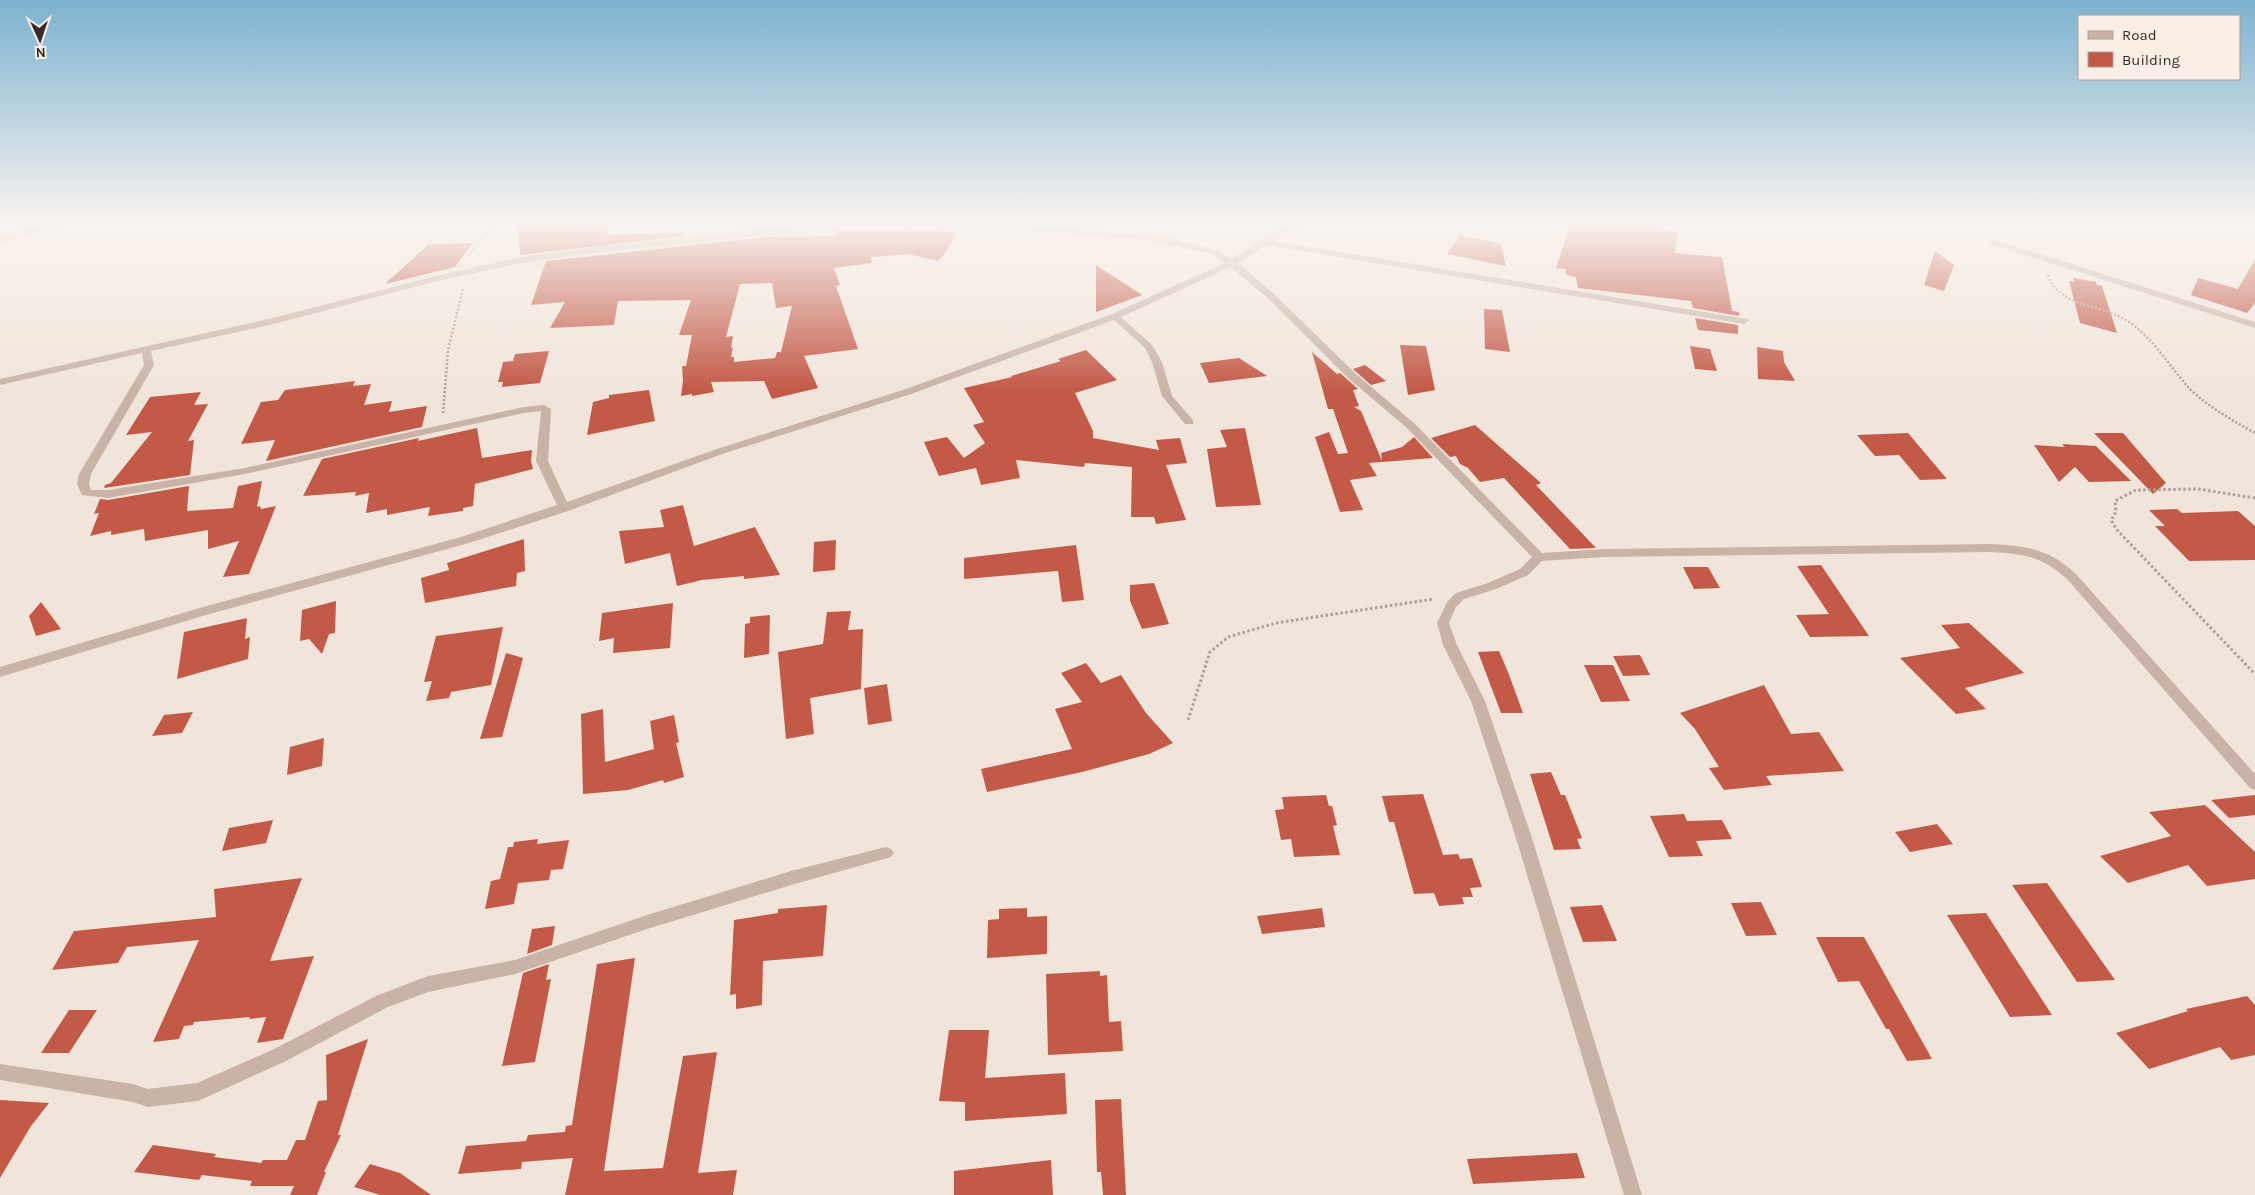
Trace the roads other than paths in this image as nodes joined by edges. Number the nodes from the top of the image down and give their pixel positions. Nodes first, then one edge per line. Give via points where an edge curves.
1 (441, 279) edge
2 (1197, 279) edge
3 (1250, 279) edge
4 (1488, 279) edge
5 (2110, 279) edge
6 (1115, 316) junction
7 (1744, 321) dead end
8 (2255, 325) edge
9 (146, 351) junction
10 (0, 382) edge
11 (1189, 422) dead end
12 (564, 508) junction
13 (1539, 557) junction
14 (0, 672) edge
15 (2255, 784) edge
16 (886, 853) dead end
17 (0, 1072) edge
18 (1633, 1195) edge

1 - 9 street
2 - 6 street
3 - 13 street via 1299,322 1352,376 1411,426
4 - 7 street
5 - 8 street
6 - 11 street via 1149,347 1167,396
6 - 12 street via 907,392 721,451
9 - 10 street
9 - 12 street via 149,366 85,474 83,484 86,493 108,494 245,471 544,408 542,460
12 - 14 street via 466,540 212,609
13 - 15 street via 1614,553 1991,548 2039,553 2054,560 2071,576
13 - 18 street via 1524,572 1460,596 1446,613 1443,623 1445,634 1478,701 1523,835
16 - 17 street via 791,878 515,966 428,984 382,1002 278,1056 198,1092 148,1098

